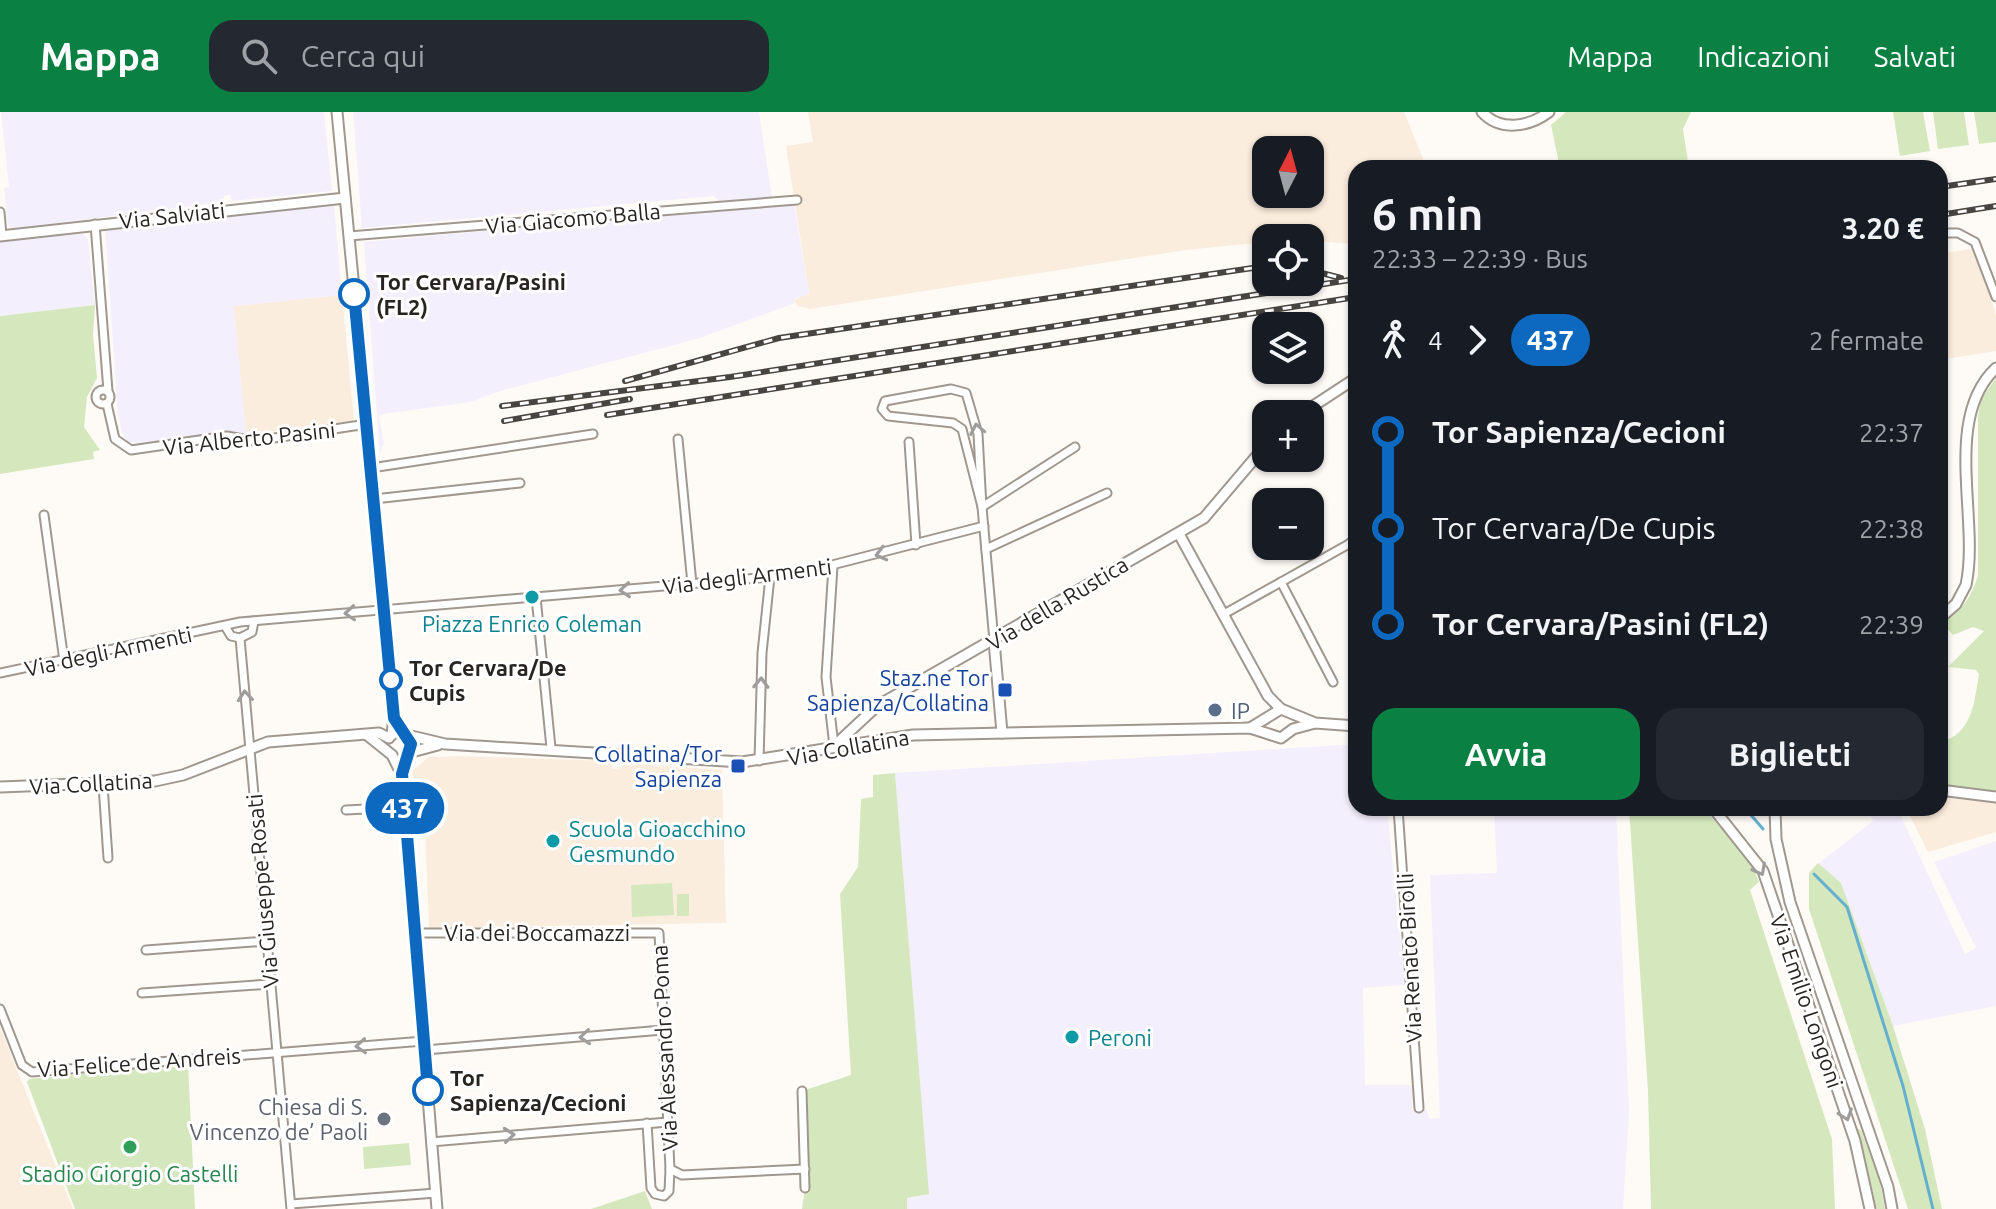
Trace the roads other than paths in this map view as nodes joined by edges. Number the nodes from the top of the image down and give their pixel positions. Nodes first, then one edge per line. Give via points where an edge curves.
1 (337, 112) edge
2 (1482, 112) edge
3 (1549, 112) edge
4 (345, 198) junction
5 (797, 200) dead end
6 (0, 212) edge
7 (95, 224) junction
8 (1948, 232) edge
9 (1, 236) edge
10 (349, 236) junction
11 (1996, 297) edge
12 (1996, 368) edge
13 (1348, 383) edge
14 (108, 391) junction
15 (1322, 400) edge
16 (107, 404) junction
17 (367, 424) junction
18 (593, 434) dead end
19 (678, 439) dead end
20 (909, 442) dead end
21 (1075, 447) dead end
22 (1252, 462) edge
23 (371, 468) junction
24 (520, 483) dead end
25 (1107, 493) dead end
26 (374, 499) junction
27 (982, 507) junction
28 (44, 515) dead end
29 (984, 526) junction
30 (1179, 534) junction
31 (916, 545) junction
32 (1348, 545) edge
33 (986, 549) junction
34 (833, 566) junction
35 (770, 577) junction
36 (1281, 582) junction
37 (692, 584) junction
38 (536, 597) junction
39 (385, 611) junction
40 (1948, 611) edge
41 (1224, 614) junction
42 (257, 620) junction
43 (220, 627) junction
44 (994, 641) junction
45 (241, 642) junction
46 (64, 661) junction
47 (0, 673) edge
48 (1333, 682) dead end
49 (1268, 696) junction
50 (1285, 712) junction
51 (1267, 716) junction
52 (394, 718) junction
53 (1315, 723) junction
54 (1348, 725) edge
55 (1250, 728) junction
56 (1293, 729) junction
57 (1002, 733) junction
58 (1268, 734) junction
59 (367, 735) junction
60 (406, 735) junction
61 (390, 736) junction
62 (445, 744) junction
63 (834, 746) junction
64 (250, 747) junction
65 (551, 748) junction
66 (390, 753) junction
67 (408, 754) junction
68 (759, 761) junction
69 (402, 774) junction
70 (103, 785) junction
71 (0, 787) edge
72 (1948, 791) edge
73 (1996, 797) edge
74 (405, 807) junction
75 (346, 810) dead end
76 (1399, 816) edge
77 (1719, 816) edge
78 (1775, 816) edge
79 (108, 858) dead end
80 (416, 933) junction
81 (659, 933) joint
82 (266, 941) junction
83 (146, 950) dead end
84 (270, 984) junction
85 (142, 993) dead end
86 (0, 1009) edge
87 (663, 1030) junction
88 (424, 1046) junction
89 (277, 1052) junction
90 (802, 1091) dead end
91 (1419, 1108) dead end
92 (668, 1122) junction
93 (647, 1123) junction
94 (431, 1142) junction
95 (670, 1169) junction
96 (805, 1169) junction
97 (805, 1188) dead end
98 (436, 1193) junction
99 (291, 1207) edge
100 (437, 1209) edge
101 (1870, 1209) edge
102 (1892, 1209) edge

1 - 4 street
2 - 3 street via 1493,122 1512,126
4 - 7 street, Via Salviati
4 - 10 street
5 - 10 street, Via Giacomo Balla
6 - 9 street
7 - 9 street, Via Salviati
7 - 14 street
8 - 11 street via 1975,242
10 - 17 street
12 - 40 street via 1977,392 1968,418 1967,579
13 - 15 street
14 - 16 street
14 - 16 street via 101,390 96,398
16 - 17 street, Via Alberto Pasini via 115,439 131,450 227,436 254,441
17 - 23 street
18 - 23 street
19 - 37 street
20 - 31 street
21 - 27 street
22 - 30 street, Via della Rustica via 1215,508
23 - 26 street
24 - 26 street
25 - 33 street
26 - 39 street
27 -> 27 street via 979,441 967,395 951,389 885,401 882,409 888,416 961,428
27 - 29 street
28 - 46 street
29 - 31 street, Via degli Armenti
29 - 33 street
30 - 41 street
30 - 44 street, Via della Rustica
31 -> 34 street, Via degli Armenti
32 - 36 street
33 - 44 street
34 - 35 street, Via degli Armenti
34 - 63 street via 826,677
35 - 37 street, Via degli Armenti
68 -> 35 street
36 - 41 street
36 - 48 street
37 -> 38 street, Via degli Armenti
38 - 39 street
38 - 65 street
39 -> 42 street
39 - 52 street
41 - 49 street
42 - 43 street, Via degli Armenti
42 - 45 street
43 - 45 street
43 - 46 street, Via degli Armenti
44 - 57 street
44 - 63 street, Via della Rustica via 877,706
64 -> 45 street, Via Giuseppe Rosati
46 - 47 street, Via degli Armenti
49 - 50 street
49 - 51 street
50 - 51 street, Via Collatina
50 - 53 street
50 - 56 street
51 - 55 street, Via Collatina
51 - 58 street
52 - 60 street
52 - 61 street
53 - 54 street
53 - 56 street
55 - 57 street, Via Collatina
55 - 58 street, Via Collatina
56 - 58 street via 1285,737
57 - 63 street, Via Collatina via 892,737
59 - 61 street, Via Collatina
59 - 64 street, Via Collatina via 281,739
59 - 66 street
60 - 61 street, Via Collatina
60 - 62 street, Via Collatina
60 - 67 street via 411,744
61 - 66 street
62 - 65 street, Via Collatina
62 - 67 street
63 - 68 street, Via Collatina
64 - 70 street, Via Collatina via 175,777
64 - 82 street, Via Giuseppe Rosati
65 - 68 street, Via Collatina
66 - 67 street
66 - 69 street
67 - 69 street
69 - 74 street
70 - 71 street, Via Collatina
70 - 79 street
72 - 73 street
74 - 75 street
74 - 80 street
76 - 91 street, Via Renato Birolli
77 -> 101 street, Via Emilio Longoni via 1763,871 1855,1141
78 - 102 street, Via Emilio Longoni via 1790,902
80 - 81 street, Via dei Boccamazzi
80 - 88 street
81 - 87 street, Via Alessandro Poma
82 - 83 street
82 - 84 street, Via Giuseppe Rosati
84 - 85 street
84 - 89 street, Via Giuseppe Rosati
86 - 89 street, Via Felice de Andreis via 28,1071
87 -> 88 street
87 - 92 street, Via Alessandro Poma
88 -> 89 street, Via Felice de Andreis
88 - 94 street
89 - 99 street, Via Giuseppe Rosati
90 - 96 street
92 - 93 street
92 - 95 street, Via Alessandro Poma
94 -> 93 street
93 - 95 street via 650,1186 655,1194 668,1192
94 - 98 street
95 - 96 street, Via Alessandro Poma via 682,1175
96 - 97 street
98 - 99 street
98 - 100 street

